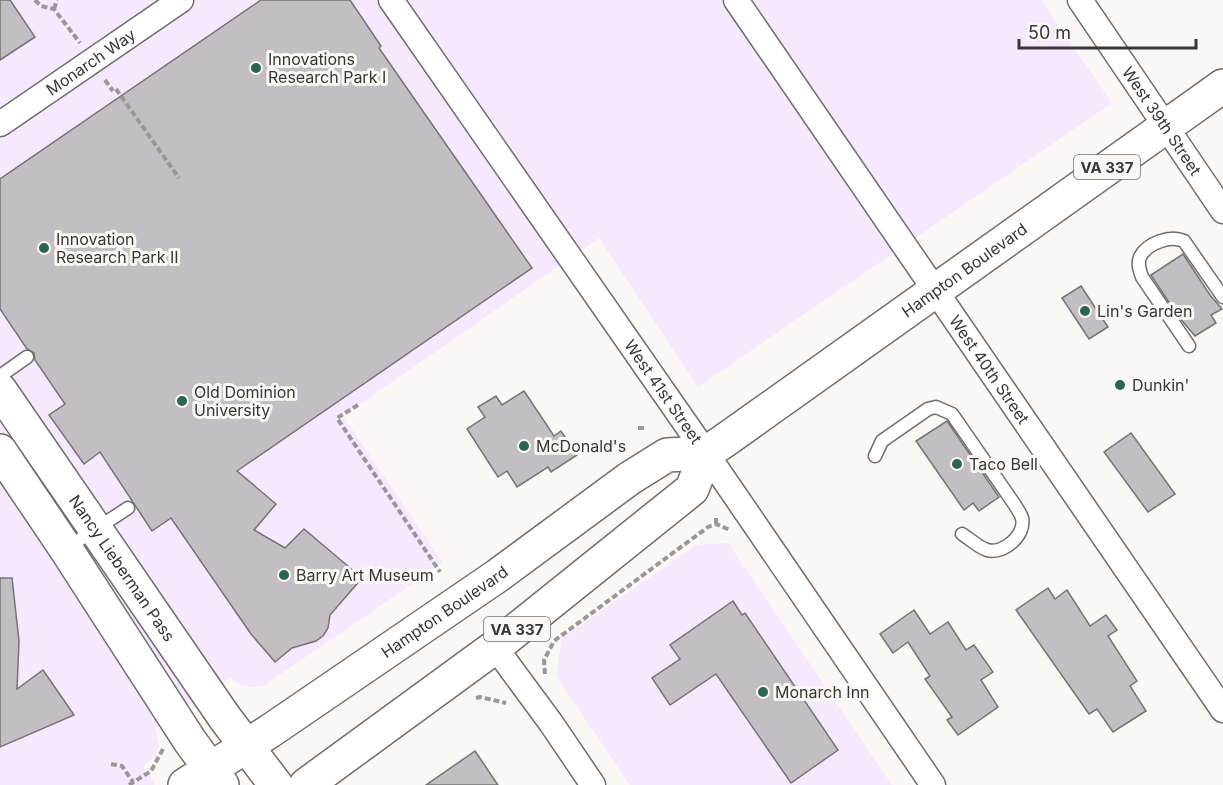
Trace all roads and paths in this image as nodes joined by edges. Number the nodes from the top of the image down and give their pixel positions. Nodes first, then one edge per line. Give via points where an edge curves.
1 (35, 0) edge
2 (57, 0) edge
3 (181, 0) edge
4 (391, 0) edge
5 (736, 0) edge
6 (1080, 0) edge
7 (54, 9) junction
8 (85, 50) dead end
9 (1223, 86) edge
10 (116, 89) dead end
11 (0, 124) edge
12 (1166, 126) junction
13 (179, 178) dead end
14 (1223, 211) edge
15 (936, 289) junction
16 (1223, 297) edge
17 (1189, 346) dead end
18 (27, 357) dead end
19 (0, 376) edge
20 (0, 390) edge
21 (358, 405) dead end
22 (638, 428) dead end
23 (648, 428) dead end
24 (0, 451) edge
25 (706, 453) junction
26 (875, 456) dead end
27 (128, 507) dead end
28 (716, 518) dead end
29 (716, 524) junction
30 (95, 529) junction
31 (732, 531) dead end
32 (962, 534) dead end
33 (66, 549) junction
34 (440, 572) dead end
35 (495, 647) junction
36 (545, 678) dead end
37 (472, 700) dead end
38 (507, 703) dead end
39 (1223, 710) edge
40 (246, 746) junction
41 (162, 752) dead end
42 (111, 764) dead end
43 (206, 779) edge
44 (131, 784) edge
45 (276, 785) edge
46 (306, 785) edge
47 (592, 785) edge
48 (933, 785) edge

1 - 7 path
2 - 7 path
3 - 11 street, Monarch Way
4 - 25 street, West 41st Street
5 - 15 street, West 40th Street
6 - 12 street, West 39th Street
7 - 8 path
9 - 12 main road, Hampton Boulevard / VA 337
10 - 13 path
12 - 14 street, West 39th Street
12 - 15 main road, Hampton Boulevard / VA 337
15 - 25 main road, Hampton Boulevard / VA 337
15 - 39 street, West 40th Street
16 - 17 lane via 1184,241 1176,237 1168,238 1140,258 1142,277
18 - 19 lane
20 - 30 main road, Nancy Lieberman Pass
21 - 34 path via 337,418
22 - 23 path
24 - 33 main road
25 - 35 main road, VA 337 via 692,489
25 - 40 main road, Hampton Boulevard via 667,455 630,478 497,576
25 - 48 street, West 41st Street
26 - 32 lane via 882,441 928,409 936,407 952,414 1022,519 1015,539 997,551 987,550
27 - 30 lane
28 - 29 path
29 - 31 path
29 - 36 path via 554,641 544,660
30 - 33 lane
30 - 40 main road, Nancy Lieberman Pass
33 - 43 main road via 190,741
35 - 46 main road, VA 337
35 - 47 street
37 - 38 path via 480,697
40 - 43 main road, Hampton Boulevard
40 - 45 main road, Nancy Lieberman Pass
41 - 44 path via 151,771
42 - 44 path via 122,766

